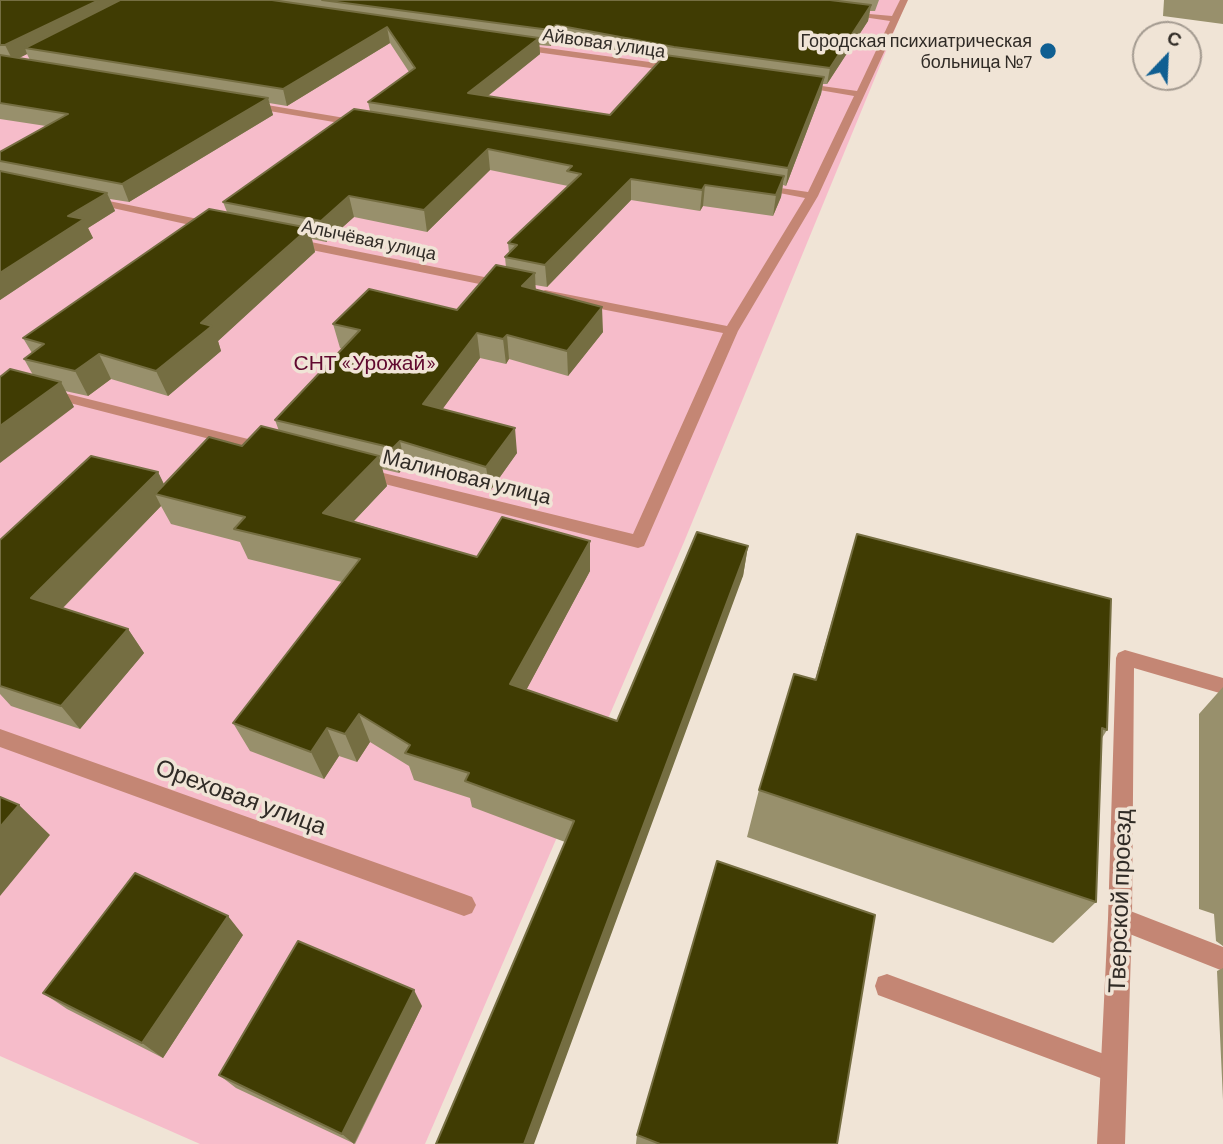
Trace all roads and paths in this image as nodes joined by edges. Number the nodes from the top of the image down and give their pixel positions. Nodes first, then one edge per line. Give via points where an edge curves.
1 (904, 0) edge
2 (842, 13) edge
3 (895, 19) junction
4 (505, 45) edge
5 (696, 71) edge
6 (792, 84) edge
7 (860, 94) junction
8 (234, 103) edge
9 (372, 125) edge
10 (743, 185) edge
11 (811, 196) junction
12 (81, 199) edge
13 (230, 229) edge
14 (271, 237) edge
15 (514, 287) edge
16 (528, 290) edge
17 (731, 331) junction
18 (0, 381) edge
19 (279, 451) edge
20 (346, 468) edge
21 (1223, 687) edge
22 (0, 738) edge
23 (464, 905) dead end
24 (1120, 919) junction
25 (1223, 959) edge
26 (887, 986) dead end
27 (1114, 1070) junction
28 (1111, 1144) edge

1 - 3 street
2 - 3 street
3 - 7 street
4 - 5 street, Айвовая улица
6 - 7 street
7 - 11 street
8 - 9 street
10 - 11 street
11 - 17 street
12 - 13 street
14 - 15 street, Алычёвая улица
16 - 17 street
17 - 20 street, Малиновая улица via 638,542
18 - 19 street
21 - 24 street, Тверской проезд via 1125,658
22 - 23 street, Ореховая улица
24 - 25 street
24 - 27 street, Тверской проезд
26 - 27 street
27 - 28 street, Тверской проезд

